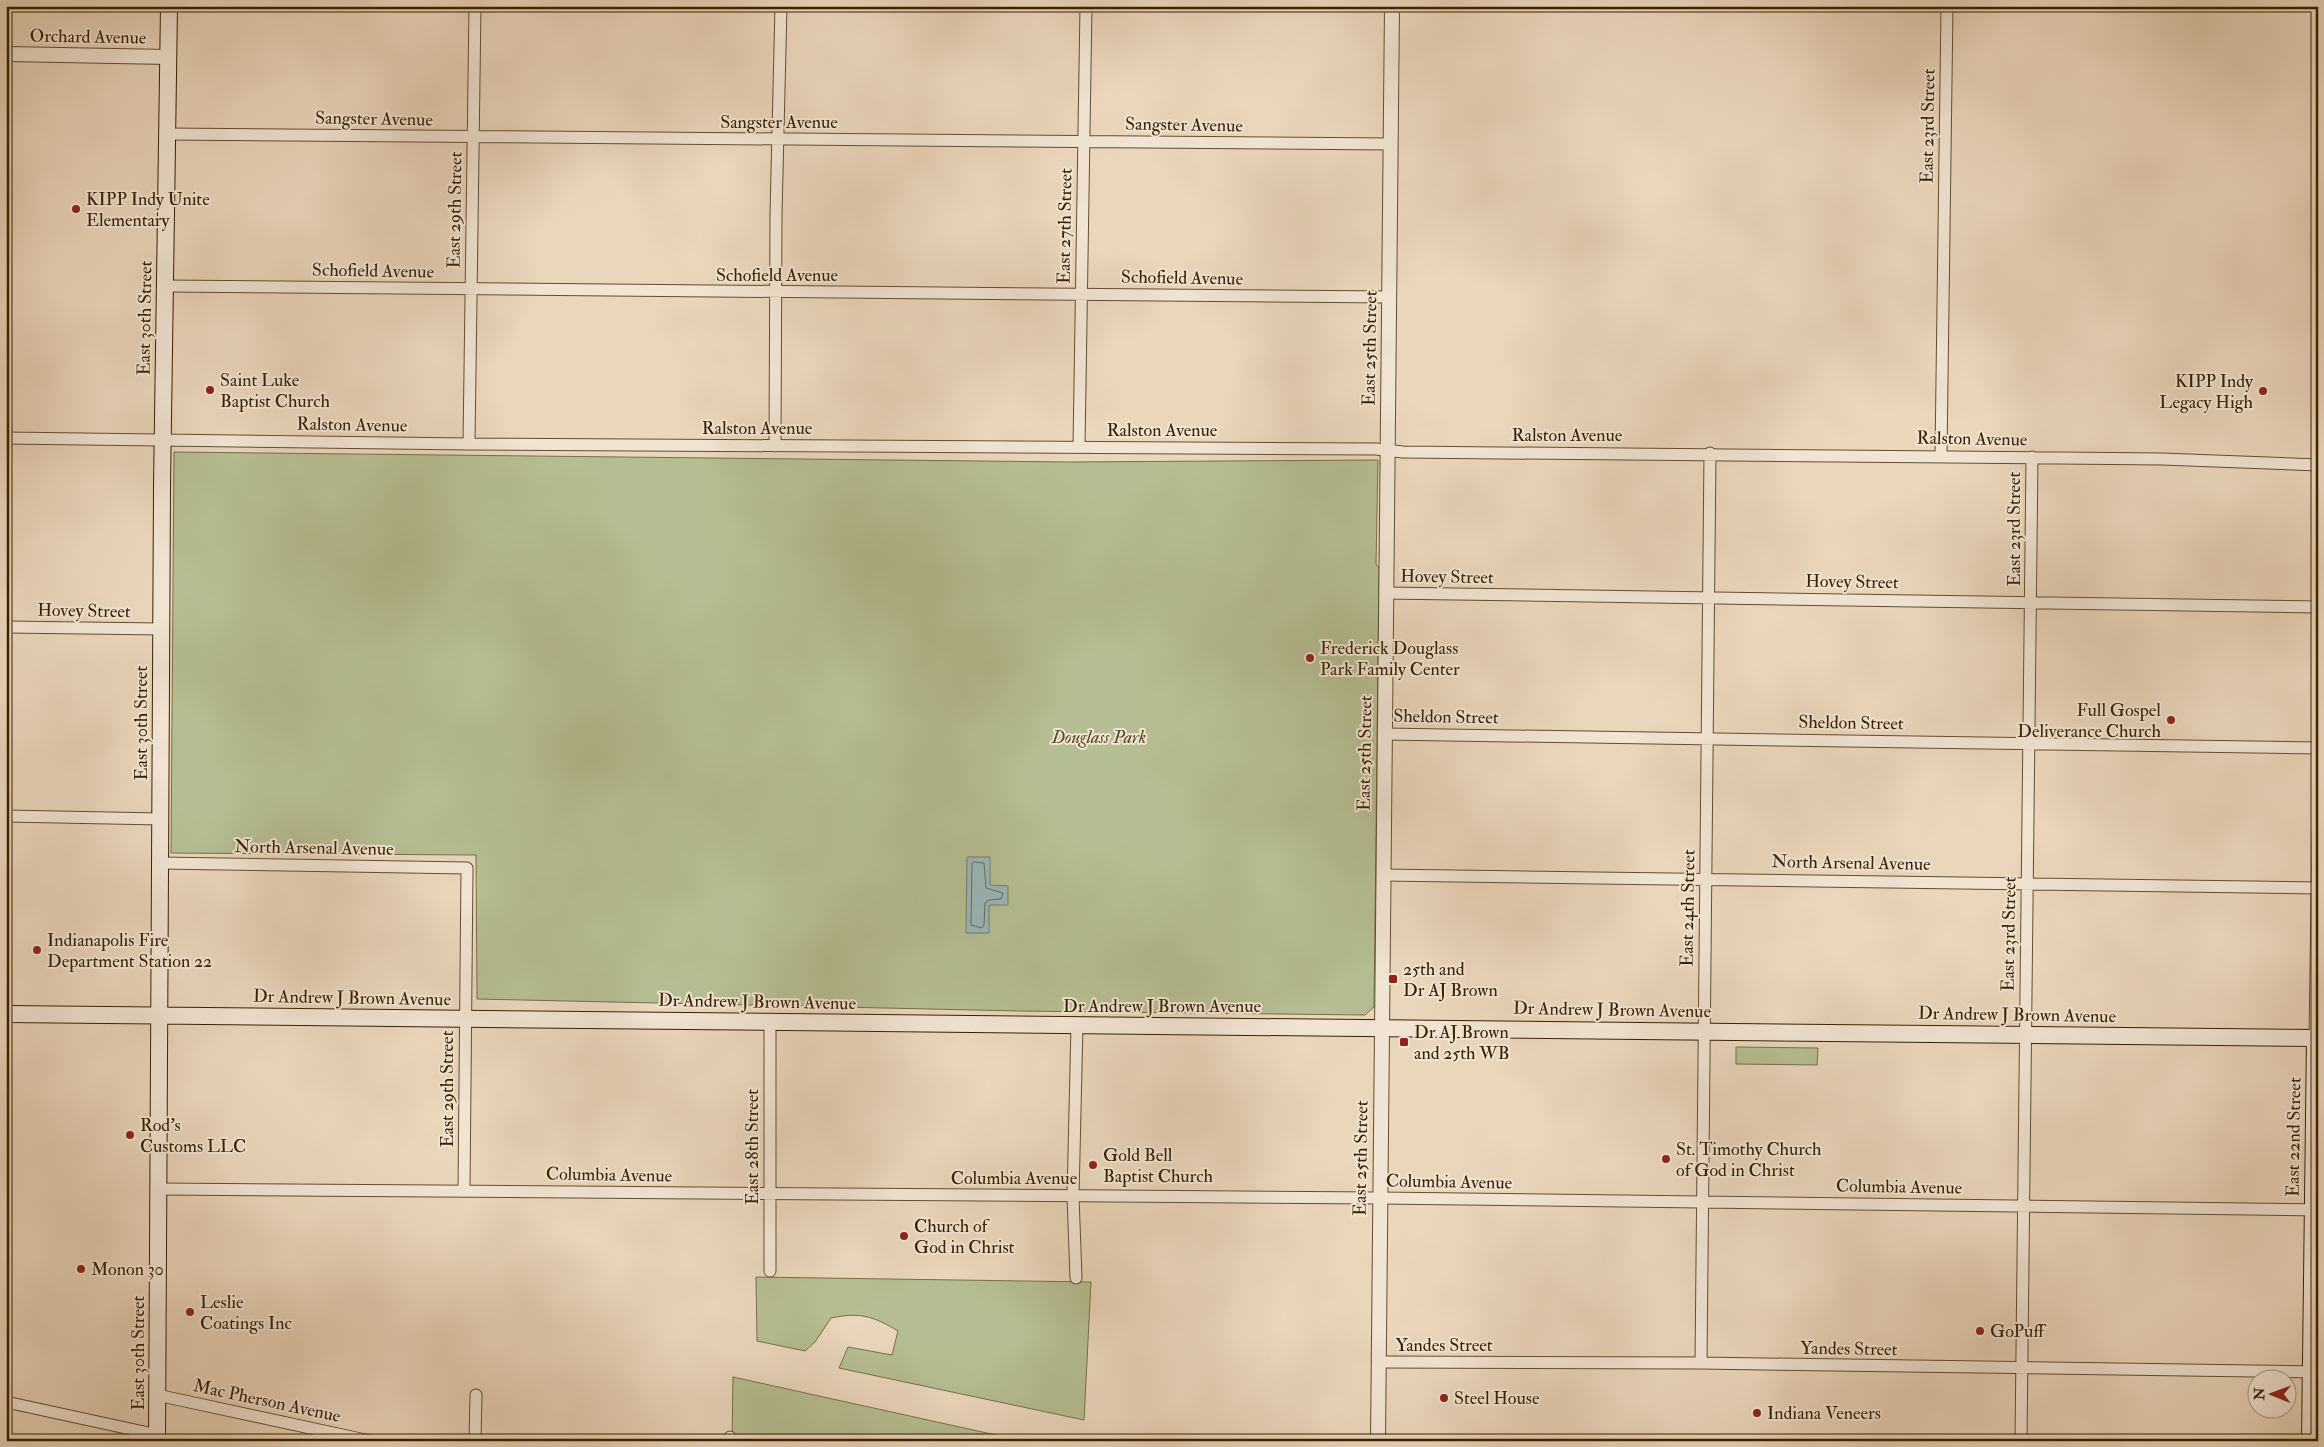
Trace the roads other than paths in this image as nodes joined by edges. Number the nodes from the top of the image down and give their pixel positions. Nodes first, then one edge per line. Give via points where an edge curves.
1 (169, 6) edge
2 (475, 6) edge
3 (781, 6) edge
4 (1086, 6) edge
5 (1392, 6) edge
6 (1947, 6) edge
7 (6, 54) edge
8 (169, 57) junction
9 (167, 134) junction
10 (473, 137) junction
11 (777, 140) junction
12 (1084, 141) junction
13 (1391, 144) junction
14 (165, 286) junction
15 (471, 290) junction
16 (775, 292) junction
17 (1081, 294) junction
18 (1389, 297) junction
19 (6, 438) edge
20 (163, 441) junction
21 (469, 444) junction
22 (775, 446) junction
23 (1079, 447) junction
24 (1387, 450) junction
25 (1710, 454) junction
26 (1940, 456) junction
27 (2032, 457) junction
28 (2318, 464) edge
29 (1386, 593) junction
30 (1709, 598) junction
31 (2030, 602) junction
32 (2318, 607) edge
33 (6, 627) edge
34 (161, 629) junction
35 (1384, 734) junction
36 (1707, 739) junction
37 (2028, 742) junction
38 (2318, 748) edge
39 (6, 816) edge
40 (161, 819) junction
41 (2318, 833) edge
42 (160, 863) junction
43 (467, 868) joint
44 (1383, 875) junction
45 (1706, 879) junction
46 (2027, 883) junction
47 (2317, 888) edge
48 (6, 1014) edge
49 (159, 1016) junction
50 (465, 1020) junction
51 (770, 1023) junction
52 (1076, 1025) junction
53 (1381, 1027) junction
54 (1704, 1031) junction
55 (2026, 1035) junction
56 (2317, 1038) edge
57 (159, 1189) junction
58 (464, 1191) junction
59 (769, 1194) junction
60 (1073, 1196) junction
61 (1380, 1198) junction
62 (1703, 1203) junction
63 (2023, 1206) junction
64 (2316, 1210) edge
65 (770, 1271) dead end
66 (1076, 1278) dead end
67 (1379, 1362) junction
68 (1701, 1363) junction
69 (2021, 1369) junction
70 (2315, 1372) edge
71 (157, 1394) junction
72 (476, 1395) dead end
73 (6, 1402) edge
74 (158, 1438) edge
75 (370, 1441) edge
76 (475, 1441) edge
77 (1378, 1441) edge
78 (2021, 1441) edge
79 (2310, 1441) edge

1 - 8 main road, East 30th Street
2 - 10 street, East 29th Street
3 - 11 street
4 - 12 street, East 27th Street
5 - 13 street, East 25th Street
6 - 26 street, East 23rd Street
7 - 8 street, Orchard Avenue
8 - 9 main road, East 30th Street
9 - 10 street, Sangster Avenue
9 - 14 main road, East 30th Street
10 - 11 street, Sangster Avenue
10 - 15 street, East 29th Street
11 - 12 street, Sangster Avenue
11 - 16 street
12 - 13 street, Sangster Avenue
12 - 17 street, East 27th Street
13 - 18 street, East 25th Street
14 - 15 street, Schofield Avenue
14 - 20 main road, East 30th Street
15 - 16 street, Schofield Avenue
15 - 21 street, East 29th Street
16 - 17 street, Schofield Avenue
16 - 22 street
17 - 18 street, Schofield Avenue
17 - 23 street, East 27th Street
18 - 24 street, East 25th Street
19 - 20 street, Ralston Avenue
20 - 21 street, Ralston Avenue
20 - 34 main road, East 30th Street
21 - 22 street, Ralston Avenue
22 - 23 street, Ralston Avenue
23 - 24 street, Ralston Avenue
24 - 25 street, Ralston Avenue
24 - 29 street, East 25th Street
25 - 26 street, Ralston Avenue
25 - 30 street, East 24th Street
26 - 27 street, Ralston Avenue
27 - 28 street, Ralston Avenue
27 - 31 street, East 23rd Street
29 - 30 street, Hovey Street
29 - 35 street, East 25th Street
30 - 31 street, Hovey Street
30 - 36 street, East 24th Street
31 - 32 street, Hovey Street
31 - 37 street, East 23rd Street
33 - 34 street, Hovey Street
34 - 40 main road, East 30th Street
35 - 36 street, Sheldon Street
35 - 44 street, East 25th Street
36 - 37 street, Sheldon Street
36 - 45 street, East 24th Street
37 - 38 street, Sheldon Street
37 - 46 street, East 23rd Street
39 - 40 street
40 - 42 main road, East 30th Street
41 - 47 street, East 22nd Street
42 - 43 street, North Arsenal Avenue
42 - 49 main road, East 30th Street
43 - 50 street, East 29th Street
44 - 45 street, North Arsenal Avenue
44 - 53 street, East 25th Street
45 - 46 street, North Arsenal Avenue
45 - 54 street, East 24th Street
46 - 47 street, North Arsenal Avenue
46 - 55 street, East 23rd Street
47 - 56 street, East 22nd Street
48 - 49 main road, Dr Andrew J Brown Avenue
49 - 50 main road, Dr Andrew J Brown Avenue
49 - 57 main road, East 30th Street
50 - 51 main road, Dr Andrew J Brown Avenue
50 - 58 street, East 29th Street
51 - 52 main road, Dr Andrew J Brown Avenue
51 - 59 street, East 28th Street
52 - 53 main road, Dr Andrew J Brown Avenue
52 - 60 street
53 - 54 main road, Dr Andrew J Brown Avenue
53 - 61 street, East 25th Street
54 - 55 main road, Dr Andrew J Brown Avenue
54 - 62 street, East 24th Street
55 - 56 main road, Dr Andrew J Brown Avenue
55 - 63 street, East 23rd Street
56 - 64 main road, East 22nd Street
57 - 58 street, Columbia Avenue
57 - 71 main road, East 30th Street
58 - 59 street, Columbia Avenue
59 - 60 street, Columbia Avenue
59 - 65 street, East 28th Street
60 - 61 street, Columbia Avenue
60 - 66 street
61 - 62 street, Columbia Avenue
61 - 67 street, East 25th Street
62 - 63 street, Columbia Avenue
62 - 68 street, East 24th Street
63 - 64 street, Columbia Avenue
63 - 69 street, East 23rd Street
64 - 70 main road, East 22nd Street
67 - 68 street, Yandes Street
67 - 77 street, East 25th Street
68 - 69 street, Yandes Street
69 - 70 street, Yandes Street
69 - 78 street, East 23rd Street
70 - 79 main road, East 22nd Street
71 - 74 main road, East 30th Street
71 - 75 street, Mac Pherson Avenue
72 - 76 street
73 - 74 street

